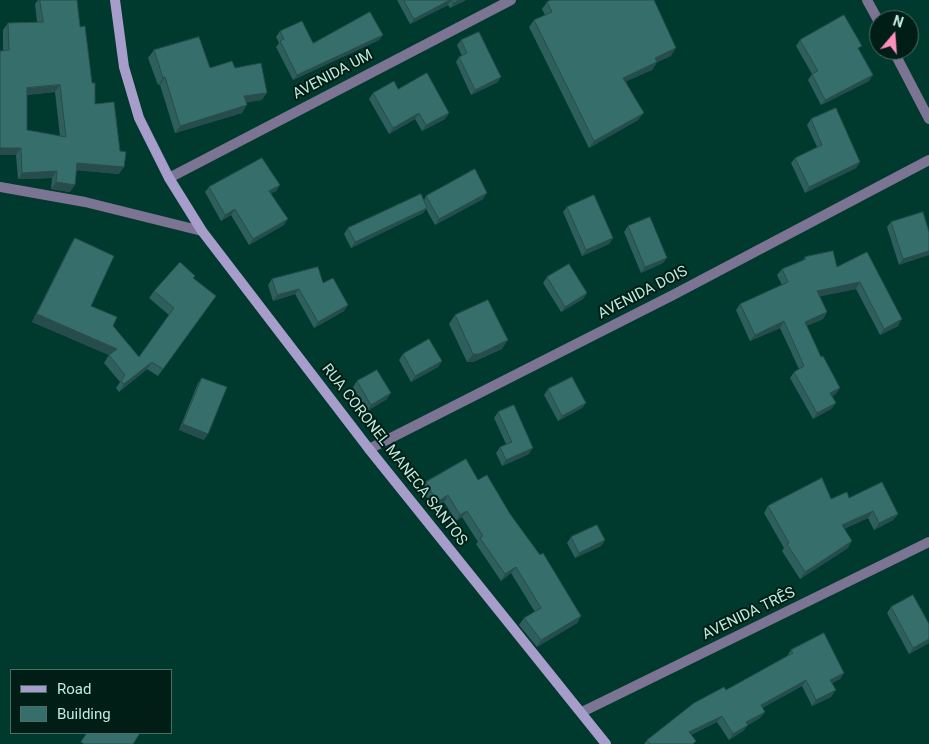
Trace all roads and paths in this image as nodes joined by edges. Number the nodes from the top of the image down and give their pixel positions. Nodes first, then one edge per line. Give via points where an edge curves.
1 (115, 0) edge
2 (511, 0) edge
3 (898, 60) edge
4 (929, 119) edge
5 (929, 160) edge
6 (169, 178) junction
7 (0, 187) edge
8 (202, 231) junction
9 (368, 449) junction
10 (929, 542) edge
11 (582, 712) junction
12 (606, 744) edge

1 - 6 street, RUA CORONEL MANECA SANTOS via 124,67 139,118
2 - 6 street, AVENIDA UM
3 - 4 street
5 - 9 street, AVENIDA DOIS via 673,295
6 - 8 street, RUA CORONEL MANECA SANTOS
7 - 8 street via 85,202
8 - 9 street, RUA CORONEL MANECA SANTOS
9 - 11 street, RUA CORONEL MANECA SANTOS
10 - 11 street, AVENIDA TRÊS
11 - 12 street, RUA CORONEL MANECA SANTOS

